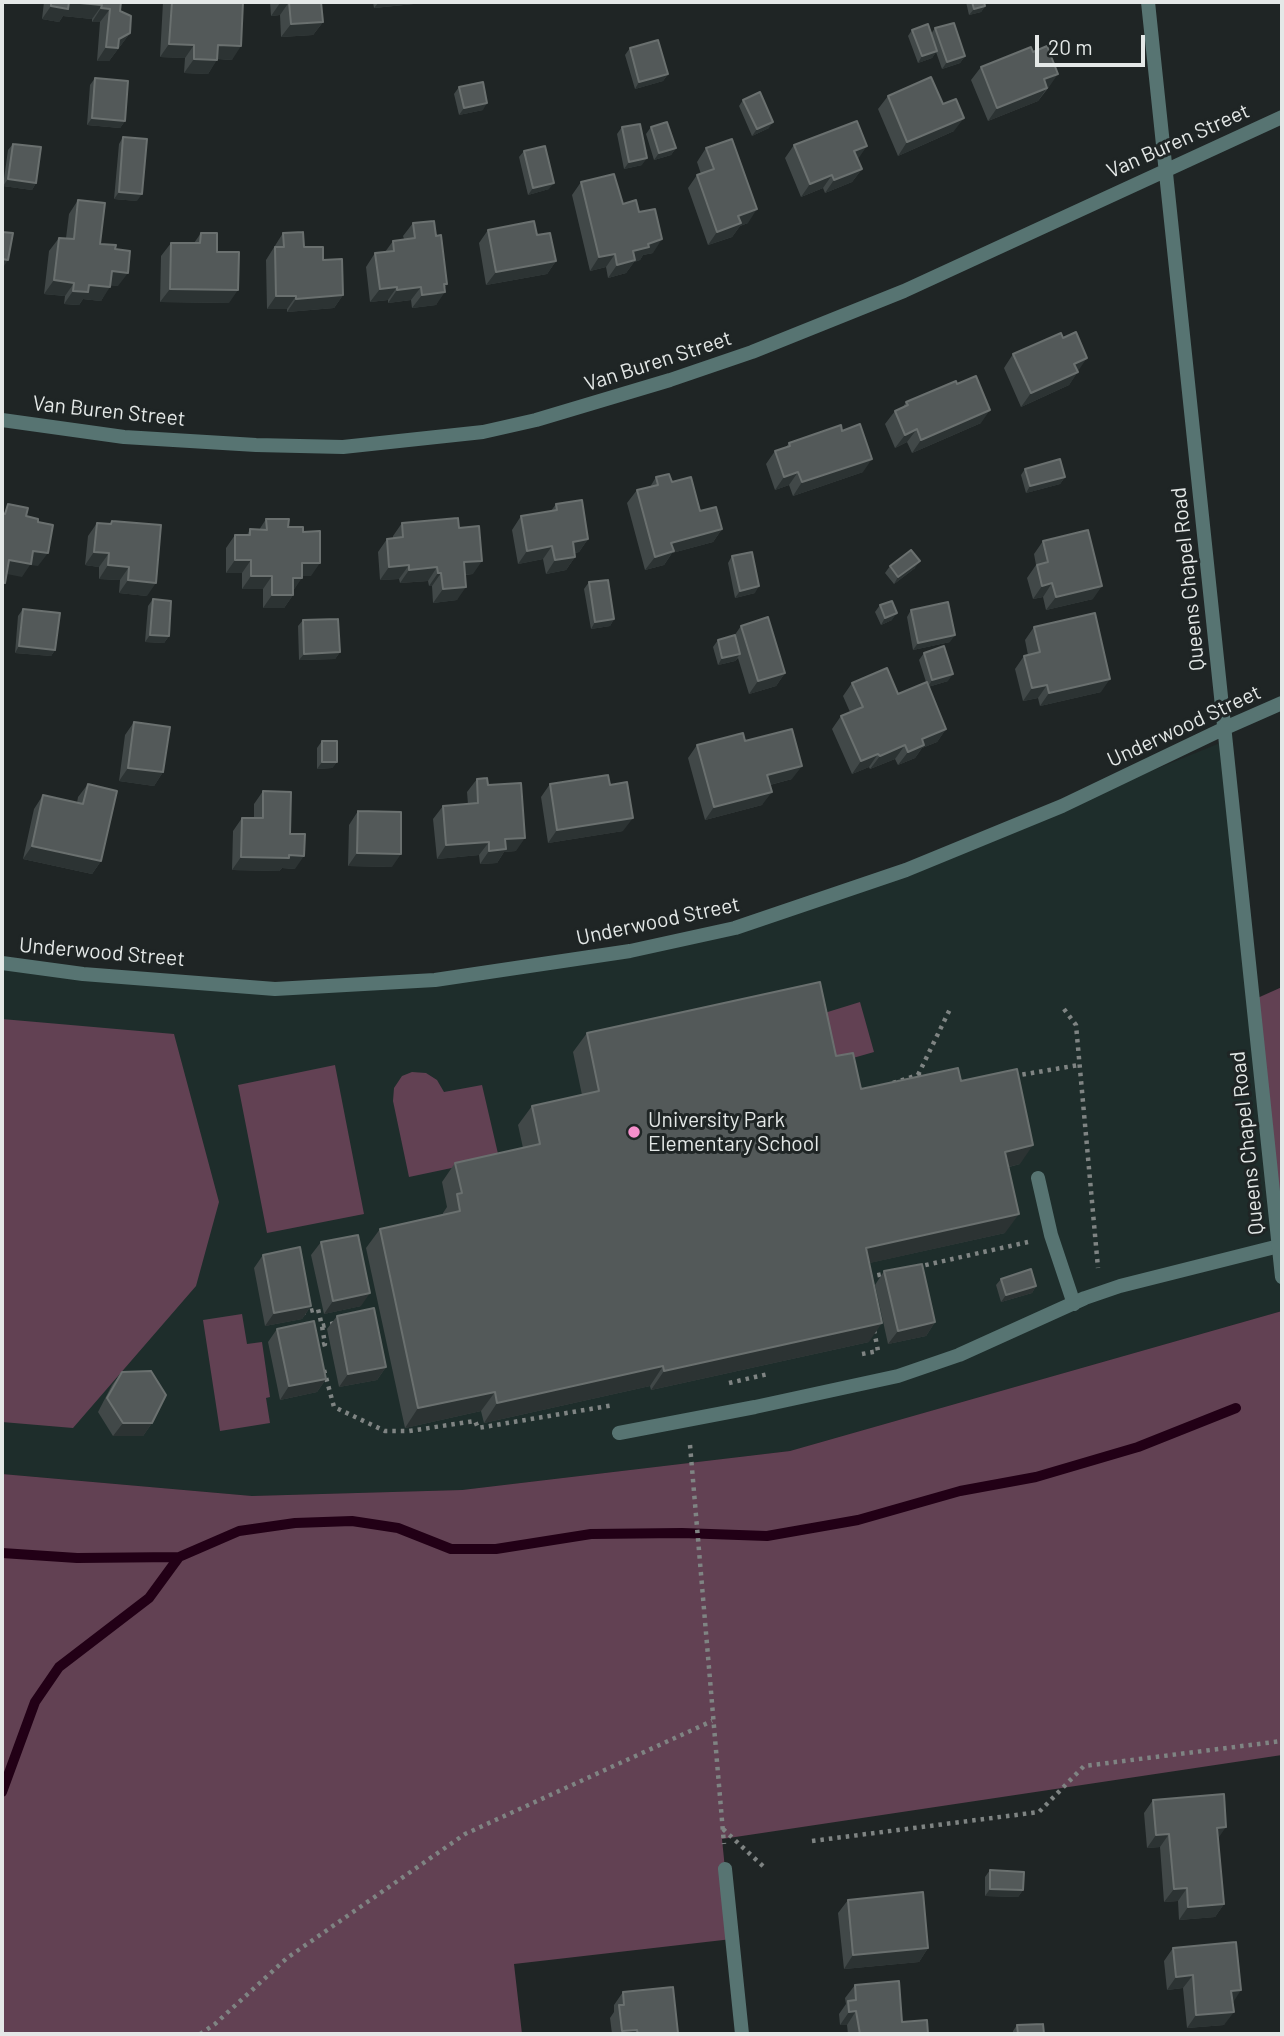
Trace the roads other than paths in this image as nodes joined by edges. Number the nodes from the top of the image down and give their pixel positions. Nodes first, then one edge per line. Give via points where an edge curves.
1 (1148, 2) edge
2 (1282, 117) edge
3 (1166, 169) junction
4 (2, 420) edge
5 (1282, 703) edge
6 (1225, 728) junction
7 (2, 963) edge
8 (1038, 1178) dead end
9 (1279, 1246) junction
10 (1282, 1277) edge
11 (1074, 1304) junction
12 (619, 1433) dead end
13 (725, 1869) road end
14 (742, 2034) edge

1 - 3 street, Queens Chapel Road
2 - 3 street, Van Buren Street
3 - 4 street, Van Buren Street via 904,291 764,348 591,405 483,432 331,447 124,437
3 - 6 street, Queens Chapel Road
5 - 6 street, Underwood Street
6 - 7 street, Underwood Street via 1062,806 906,870 735,928 630,951 435,980 275,989 83,975
6 - 9 street, Queens Chapel Road
8 - 11 street
9 - 10 street, Queens Chapel Road
9 - 11 street via 1120,1286
11 - 12 street via 959,1355 898,1376
13 - 14 street

